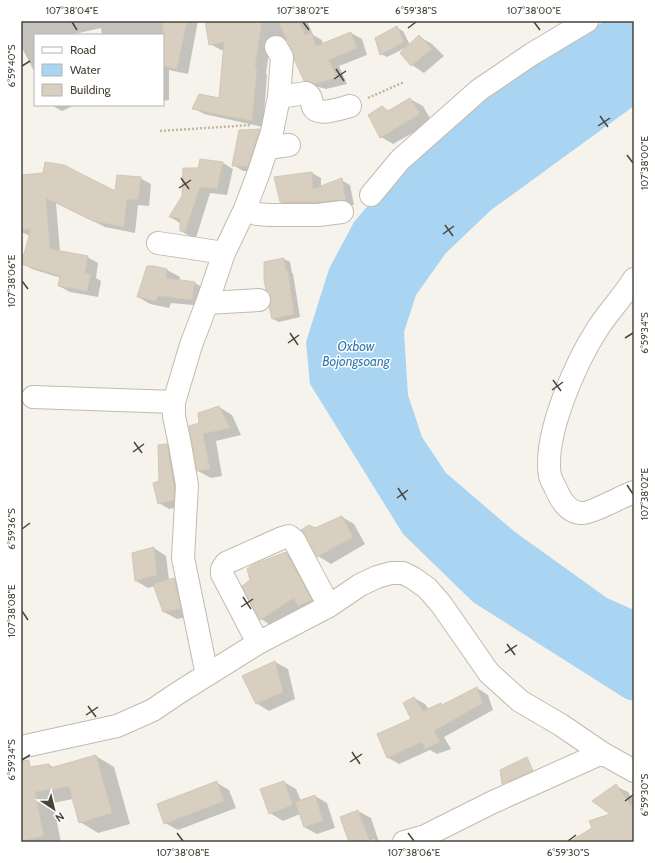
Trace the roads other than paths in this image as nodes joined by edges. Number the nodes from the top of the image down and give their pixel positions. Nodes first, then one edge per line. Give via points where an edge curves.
1 (587, 21) edge
2 (276, 47) dead end
3 (279, 97) junction
4 (350, 106) road end
5 (289, 145) dead end
6 (268, 148) junction
7 (371, 195) dead end
8 (245, 209) junction
9 (342, 212) dead end
10 (158, 243) dead end
11 (224, 253) junction
12 (634, 279) edge
13 (259, 300) dead end
14 (207, 303) junction
15 (33, 397) dead end
16 (174, 402) junction
17 (634, 492) edge
18 (329, 606) junction
19 (258, 643) junction
20 (207, 675) junction
21 (21, 747) edge
22 (602, 753) junction
23 (634, 771) edge
24 (404, 842) edge

1 - 7 street via 532,54 480,90 400,160
2 - 3 street via 282,56
3 - 4 street via 306,93 310,95 314,108 320,112
3 - 6 street
5 - 6 street
6 - 8 street
8 - 9 street via 256,214 270,215
8 - 11 street
10 - 11 street
11 - 14 street
12 - 17 street via 579,360 560,407 550,460 550,476 560,498 566,507 580,513 586,513
13 - 14 street
14 - 16 street
15 - 16 street
16 - 20 street via 174,416 186,485 183,558
18 - 19 street
18 - 19 street via 294,540 289,536 226,563 222,574
18 - 22 street via 377,577 403,573 413,578 427,588 441,604 497,681 520,701 562,725
19 - 20 street
20 - 21 street via 153,710 117,726
22 - 23 street
22 - 24 street via 425,836

